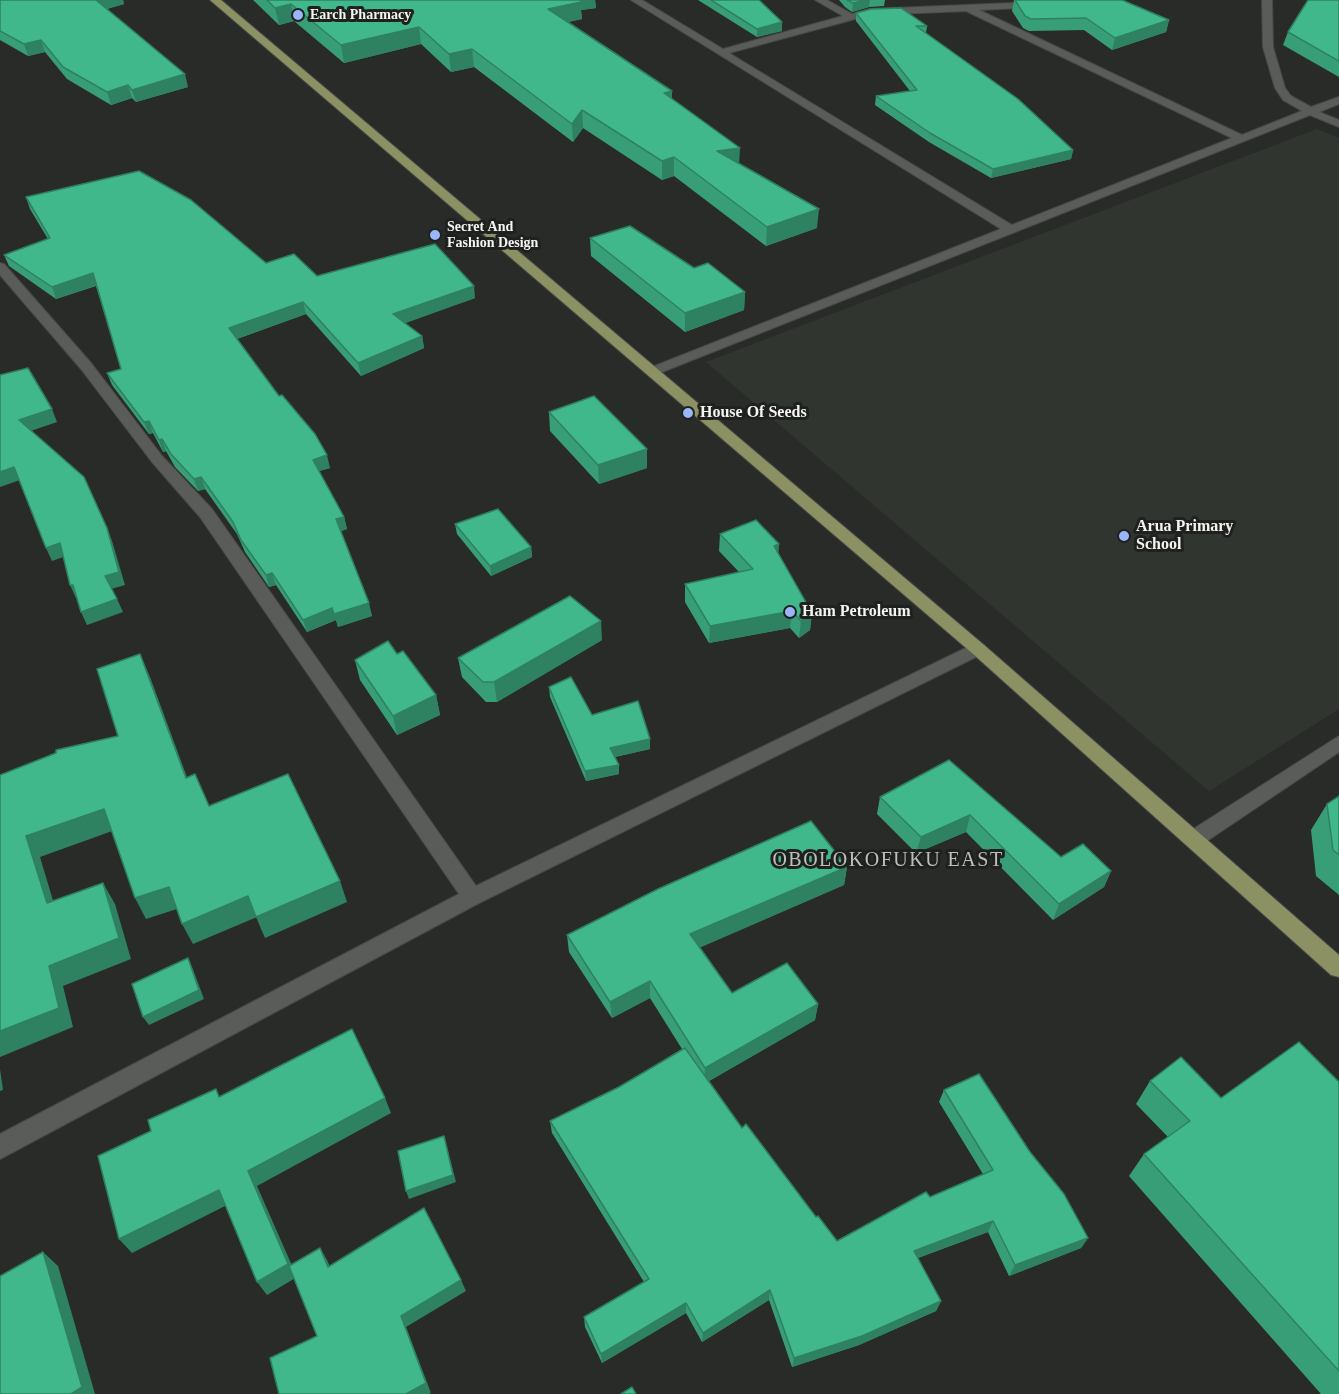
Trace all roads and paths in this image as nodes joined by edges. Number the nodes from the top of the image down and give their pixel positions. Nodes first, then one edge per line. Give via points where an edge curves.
1 (215, 0) edge
2 (636, 0) edge
3 (820, 0) edge
4 (1267, 0) edge
5 (1047, 4) edge
6 (970, 9) junction
7 (850, 17) junction
8 (722, 52) junction
9 (1339, 100) edge
10 (1311, 112) junction
11 (1339, 124) edge
12 (1242, 139) junction
13 (1011, 230) junction
14 (0, 267) edge
15 (652, 372) junction
16 (978, 649) junction
17 (1339, 743) edge
18 (1194, 839) junction
19 (472, 897) junction
20 (1339, 968) edge
21 (0, 1147) edge

1 - 15 main road
2 - 8 street
3 - 7 street
4 - 10 street via 1268,47 1280,88 1287,98
5 - 6 street
6 - 7 street via 870,12
6 - 12 street
7 - 8 street
8 - 13 street
9 - 10 street
10 - 11 street
10 - 12 street
12 - 13 street
13 - 15 street
14 - 19 street via 206,513
15 - 16 main road
16 - 18 main road
16 - 19 street
17 - 18 street
18 - 20 main road
19 - 21 street

